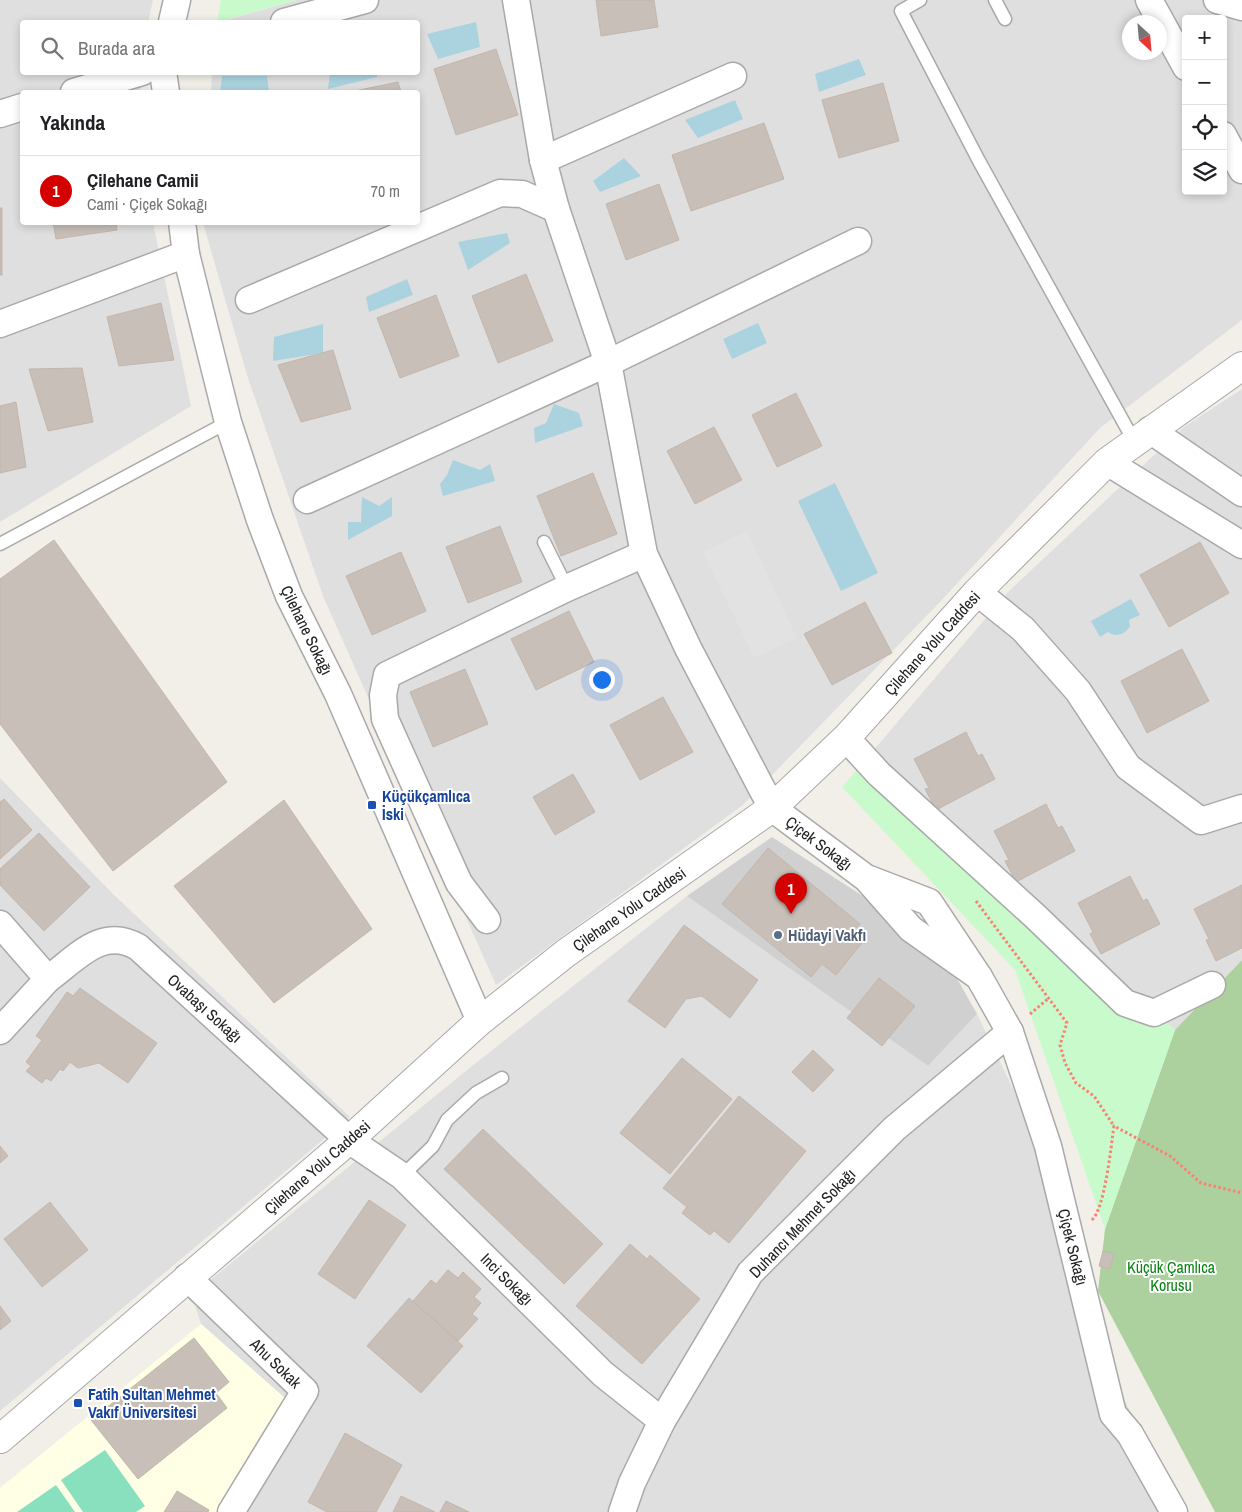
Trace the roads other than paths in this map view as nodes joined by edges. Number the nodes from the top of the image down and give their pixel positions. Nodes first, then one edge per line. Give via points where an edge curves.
1 (177, 0) edge
2 (365, 0) edge
3 (516, 0) edge
4 (920, 0) edge
5 (995, 0) edge
6 (1149, 0) edge
7 (1217, 0) edge
8 (1242, 7) edge
9 (1005, 19) dead end
10 (172, 20) edge
11 (291, 20) edge
12 (1182, 60) edge
13 (132, 75) edge
14 (163, 75) edge
15 (733, 76) dead end
16 (81, 90) edge
17 (166, 90) edge
18 (20, 108) edge
19 (0, 114) edge
20 (1227, 142) edge
21 (544, 160) junction
22 (1242, 170) edge
23 (556, 209) junction
24 (182, 225) edge
25 (858, 241) dead end
26 (186, 254) junction
27 (249, 300) dead end
28 (0, 324) edge
29 (608, 363) junction
30 (1242, 366) edge
31 (228, 422) junction
32 (1142, 435) junction
33 (1107, 462) junction
34 (1242, 492) edge
35 (307, 500) dead end
36 (544, 542) dead end
37 (0, 544) edge
38 (1242, 545) edge
39 (644, 554) junction
40 (567, 588) junction
41 (977, 592) junction
42 (846, 738) junction
43 (772, 808) junction
44 (1242, 808) edge
45 (487, 920) dead end
46 (0, 924) edge
47 (48, 979) junction
48 (1212, 985) dead end
49 (480, 1021) junction
50 (1018, 1024) junction
51 (0, 1031) edge
52 (502, 1078) dead end
53 (350, 1140) junction
54 (402, 1176) junction
55 (187, 1277) junction
56 (662, 1421) junction
57 (0, 1439) edge
58 (231, 1512) edge
59 (622, 1512) edge
60 (1174, 1512) edge

1 - 10 street
2 - 11 street
3 - 21 street
4 - 32 lane via 900,11 979,161
5 - 9 lane
6 - 12 street
7 - 8 street
13 - 16 street
14 - 17 street
15 - 21 street
18 - 19 street
20 - 22 street
21 - 23 street
23 - 27 street via 522,194 500,193
23 - 29 street
24 - 26 street, Çilehane Sokağı
25 - 29 street
26 - 28 street
26 - 31 street, Çilehane Sokağı
29 - 35 street
29 - 39 street
30 - 32 street, Çilehane Yolu Caddesi
31 - 37 lane
31 - 49 street, Çilehane Sokağı via 289,596 338,694
32 - 33 street, Çilehane Yolu Caddesi
32 - 34 street
33 - 38 street
33 - 41 street, Çilehane Yolu Caddesi
36 - 40 lane
39 - 40 street
39 - 43 street via 688,648
40 - 45 street via 387,675 383,695 385,719 459,883
41 - 42 street, Çilehane Yolu Caddesi
41 - 44 street via 1023,629 1078,691 1128,767 1200,821
42 - 43 street, Çilehane Yolu Caddesi
42 - 48 street via 879,774 1125,1003 1154,1013
43 - 49 street, Çilehane Yolu Caddesi via 566,953
43 - 50 street, Çiçek Sokağı via 866,878 929,902 979,977
46 - 47 street
47 - 51 street, Ovabaşı Sokağı
47 - 53 street, Ovabaşı Sokağı via 99,942 125,939 138,947
49 - 53 street, Çilehane Yolu Caddesi
50 - 56 street, Duhancı Mehmet Sokağı via 894,1129 750,1273
50 - 60 street, Çiçek Sokağı via 1113,1414 1130,1434
52 - 54 lane via 476,1093 447,1120 433,1146
53 - 54 street, Inci Sokağı
53 - 55 street, Çilehane Yolu Caddesi
54 - 56 street, Inci Sokağı via 603,1374
55 - 57 street, Çilehane Yolu Caddesi
55 - 58 street, Ahu Sokak via 305,1391
56 - 59 street, Duhancı Mehmet Sokağı via 632,1483

